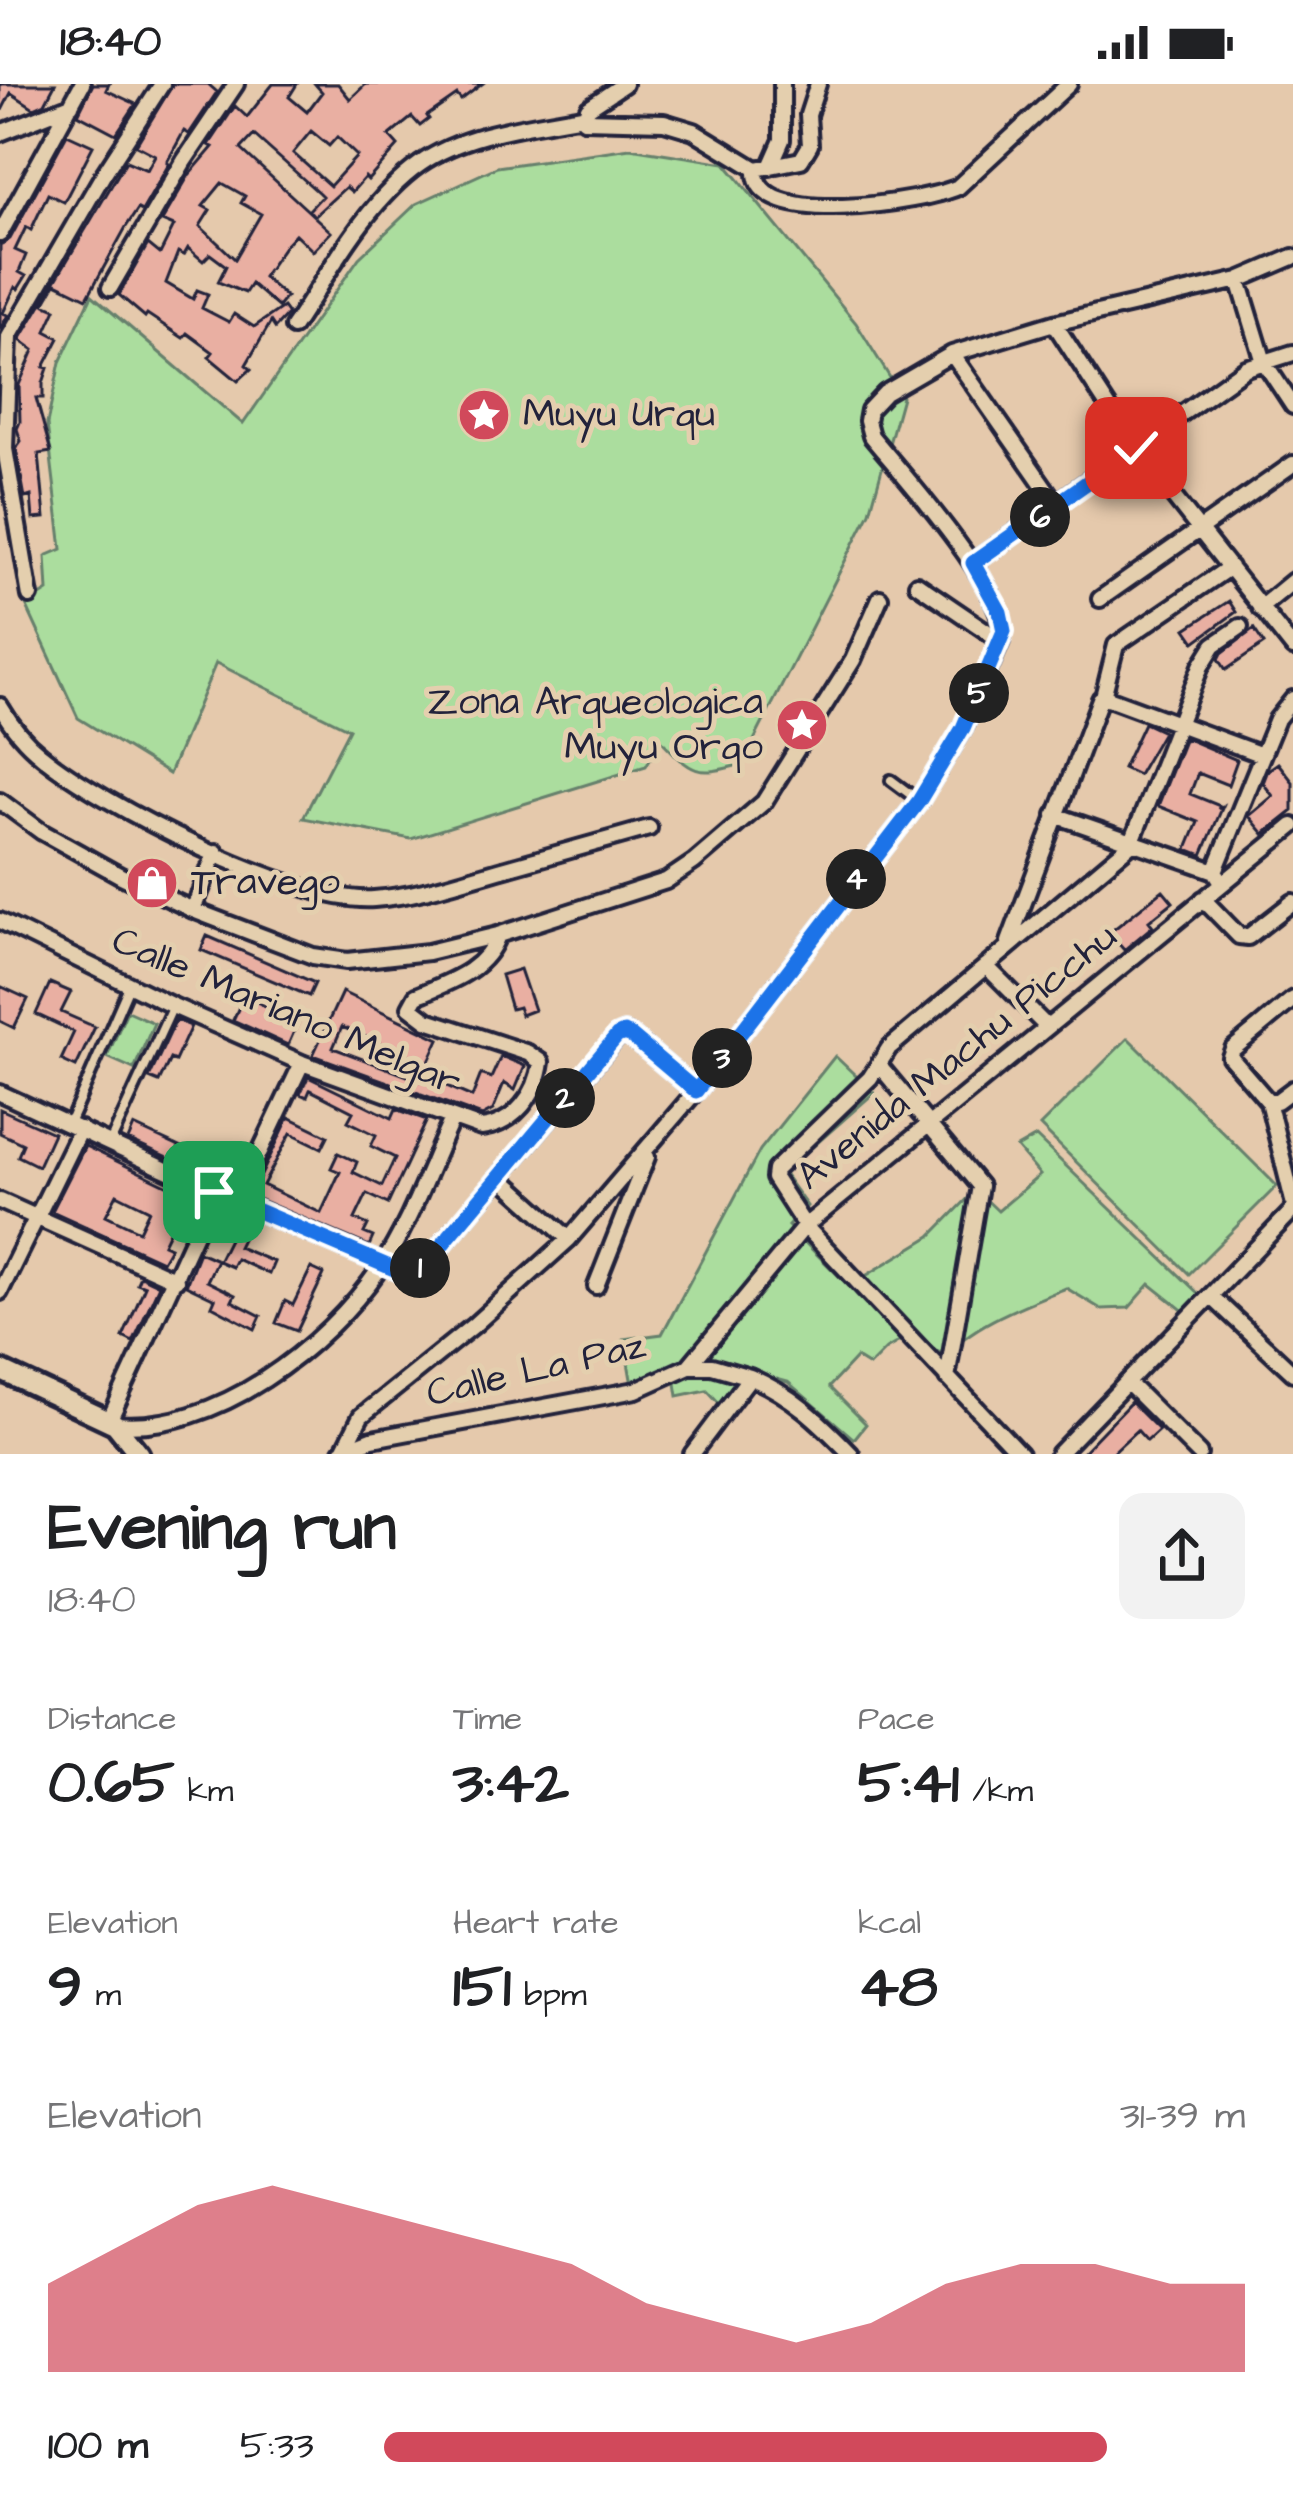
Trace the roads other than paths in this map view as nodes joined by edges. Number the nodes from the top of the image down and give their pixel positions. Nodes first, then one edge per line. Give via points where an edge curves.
1 (82, 84) edge
2 (162, 84) edge
3 (236, 84) edge
4 (624, 84) edge
5 (782, 84) edge
6 (818, 84) edge
7 (1069, 84) edge
8 (71, 105) junction
9 (582, 116) junction
10 (0, 133) edge
11 (763, 168) junction
12 (0, 234) edge
13 (1293, 257) edge
14 (1239, 280) junction
15 (110, 288) dead end
16 (1054, 323) junction
17 (292, 327) dead end
18 (1293, 353) edge
19 (952, 354) junction
20 (1264, 362) junction
21 (1293, 406) edge
22 (1136, 448) junction
23 (1293, 464) edge
24 (1057, 505) junction
25 (1203, 530) junction
26 (973, 563) junction
27 (1230, 567) junction
28 (1293, 581) edge
29 (917, 584) dead end
30 (30, 596) dead end
31 (880, 598) dead end
32 (1100, 599) dead end
33 (1260, 608) junction
34 (1240, 627) dead end
35 (999, 647) junction
36 (1293, 648) edge
37 (1103, 697) junction
38 (1293, 699) edge
39 (0, 706) edge
40 (1180, 726) junction
41 (1262, 755) junction
42 (891, 780) dead end
43 (0, 801) edge
44 (919, 801) junction
45 (1055, 815) junction
46 (1293, 826) edge
47 (649, 828) dead end
48 (1131, 844) junction
49 (216, 852) junction
50 (1219, 877) junction
51 (1202, 899) junction
52 (1293, 902) edge
53 (193, 910) junction
54 (0, 921) edge
55 (498, 935) junction
56 (1008, 944) junction
57 (986, 965) junction
58 (129, 986) junction
59 (1292, 1002) edge
60 (173, 1006) junction
61 (1046, 1026) junction
62 (302, 1063) junction
63 (879, 1065) junction
64 (1293, 1089) edge
65 (696, 1091) junction
66 (0, 1093) edge
67 (1268, 1101) junction
68 (452, 1119) junction
69 (928, 1122) junction
70 (75, 1126) junction
71 (110, 1143) junction
72 (652, 1145) junction
73 (499, 1176) junction
74 (214, 1192) junction
75 (0, 1201) edge
76 (1293, 1201) edge
77 (236, 1202) junction
78 (1293, 1210) edge
79 (37, 1217) junction
80 (805, 1226) junction
81 (569, 1239) junction
82 (382, 1265) junction
83 (176, 1280) junction
84 (596, 1286) dead end
85 (0, 1292) edge
86 (1212, 1297) junction
87 (689, 1366) junction
88 (1293, 1373) edge
89 (750, 1377) junction
90 (3, 1378) edge
91 (947, 1378) junction
92 (1127, 1382) junction
93 (112, 1423) junction
94 (342, 1451) edge
95 (138, 1453) edge
96 (692, 1454) edge
97 (850, 1454) edge
98 (1020, 1454) edge
99 (1058, 1454) edge
100 (1199, 1454) edge

1 - 8 street
2 - 30 street via 9,337 5,449
3 - 15 street
4 - 9 street
5 - 11 street via 782,140
6 - 11 street via 805,155
7 - 11 street via 958,187 938,196 799,205 757,184
8 - 10 street
8 - 12 street
9 - 11 street via 590,123 664,122
9 - 17 street via 485,135 421,164 376,207
13 - 14 street
14 - 16 street
14 - 20 street
16 - 19 street
16 - 22 street
18 - 20 street
19 - 24 street
19 - 26 street via 885,393 867,421
20 - 21 street
20 - 22 street
22 - 24 street
22 - 25 street
23 - 25 street
24 - 26 street
25 - 27 street
25 - 32 street
26 - 35 street via 1000,612
27 - 33 street
27 - 37 street via 1116,645
28 - 33 street
29 - 35 street
31 - 55 street via 853,660 764,802 666,881
33 - 36 street
34 - 40 street via 1201,666
35 - 44 street
37 - 40 street
37 - 45 street
38 - 41 street
39 - 49 street via 41,756 109,802
40 - 41 street
40 - 48 street
41 - 50 street
42 - 44 lane
43 - 53 street via 42,832
44 - 65 street
45 - 48 street
45 - 56 street
46 - 50 street, Avenida Machu Picchu
47 - 49 street via 370,900 298,886
48 - 50 street
48 - 56 street
49 - 53 street
50 - 51 street, Avenida Machu Picchu
51 - 52 street via 1239,937
51 - 61 street, Avenida Machu Picchu
53 - 55 street via 347,961
54 - 58 street, Calle Mariano Melgar
55 - 68 street, Calle Mariano Melgar via 482,963 410,1006 427,1020 528,1053 541,1069 523,1108 496,1125
56 - 57 street
57 - 61 street
57 - 63 street
58 - 60 street, Calle Mariano Melgar
58 - 70 lane
59 - 67 street via 1230,1057
60 - 62 street, Calle Mariano Melgar
60 - 71 lane
61 - 69 street, Avenida Machu Picchu
62 - 68 street, Calle Mariano Melgar
62 - 77 street
63 - 69 street
63 - 80 street via 776,1170
64 - 67 street
65 - 72 street
65 - 73 street via 624,1033
66 - 70 street
67 - 76 street
68 - 82 street
69 - 80 street, Avenida Machu Picchu
69 - 91 street via 980,1186
70 - 71 street
70 - 79 street
71 - 74 street
72 - 81 street
72 - 84 street
73 - 81 street
73 - 82 street via 426,1264 406,1274
74 - 77 street
74 - 83 street
75 - 79 street
77 - 82 street
78 - 86 street
79 - 83 street
79 - 85 street
80 - 87 street, Avenida Machu Picchu
80 - 91 street
81 - 94 street via 361,1416
82 - 93 street via 327,1334 245,1391 182,1418
83 - 93 street
86 - 88 street
86 - 92 street
87 - 89 street, Calle La Paz
87 - 94 street, Calle La Paz via 636,1390
89 - 96 street
89 - 97 street, Calle La Paz via 789,1395
90 - 93 street
91 - 98 street
92 - 99 street
92 - 100 street
93 - 95 street

